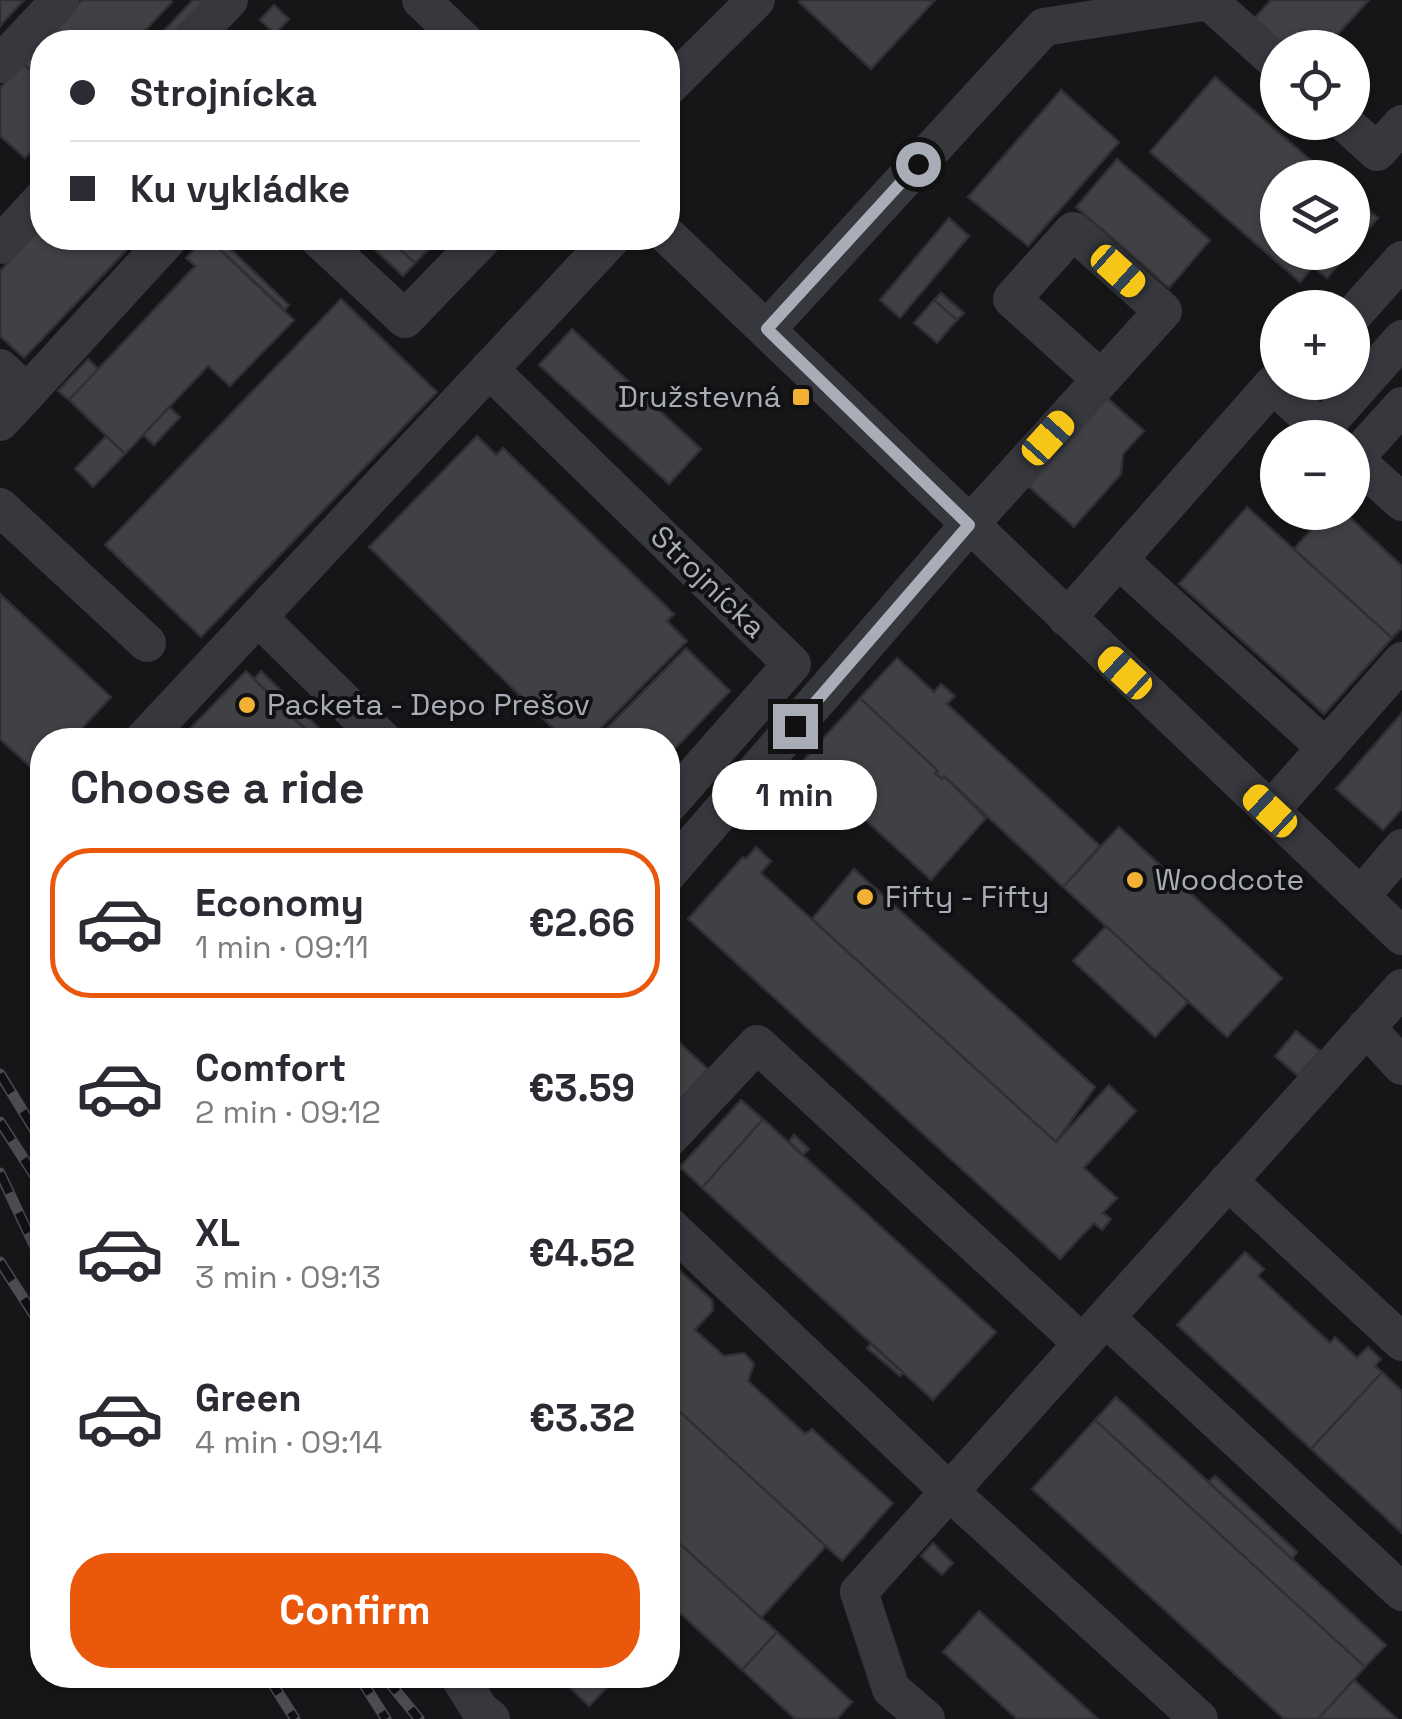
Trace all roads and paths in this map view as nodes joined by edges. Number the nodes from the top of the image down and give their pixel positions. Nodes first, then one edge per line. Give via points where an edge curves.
1 (60, 0) edge
2 (229, 0) edge
3 (420, 0) edge
4 (737, 6) edge
5 (32, 30) edge
6 (201, 30) edge
7 (452, 30) edge
8 (30, 32) edge
9 (1260, 47) edge
10 (0, 64) edge
11 (680, 74) edge
12 (1400, 131) edge
13 (1364, 140) edge
14 (30, 212) edge
15 (0, 245) edge
16 (680, 247) edge
17 (156, 250) edge
18 (331, 250) edge
19 (472, 250) edge
20 (601, 250) edge
21 (1402, 260) edge
22 (1370, 296) edge
23 (767, 329) junction
24 (1402, 339) edge
25 (489, 369) junction
26 (1101, 379) dead end
27 (13, 381) edge
28 (1260, 399) edge
29 (1299, 400) edge
30 (1402, 406) edge
31 (1317, 420) edge
32 (1355, 420) edge
33 (0, 422) edge
34 (1370, 426) edge
35 (1370, 472) edge
36 (1401, 500) edge
37 (0, 507) edge
38 (969, 525) junction
39 (1118, 560) junction
40 (258, 617) junction
41 (1067, 618) junction
42 (146, 643) dead end
43 (1402, 660) edge
44 (154, 728) edge
45 (370, 728) edge
46 (1326, 748) junction
47 (680, 790) edge
48 (1270, 811) junction
49 (1402, 848) edge
50 (680, 858) edge
51 (1361, 896) junction
52 (1402, 936) edge
53 (1402, 988) edge
54 (1366, 1027) junction
55 (1402, 1066) edge
56 (680, 1126) edge
57 (1228, 1181) junction
58 (680, 1237) edge
59 (1094, 1331) junction
60 (1402, 1342) edge
61 (950, 1492) junction
62 (1402, 1592) edge
63 (466, 1688) edge
64 (491, 1719) edge
65 (926, 1719) edge
66 (1199, 1719) edge

1 - 5 street
2 - 6 street
3 - 7 street
4 - 11 street
8 - 10 street
9 - 23 street via 1209,1 1044,27
12 - 13 street via 1377,152
14 - 15 street
16 - 23 street
17 - 27 street
18 - 19 street via 406,320
20 - 25 street
21 - 22 street
23 - 38 street
24 - 32 street
25 - 40 street
25 - 47 street, Strojnícka via 792,664
26 - 38 street
27 - 33 street
28 - 39 street
29 - 31 street
30 - 34 street
35 - 36 street
37 - 42 street
38 - 41 street
38 - 50 street
39 - 41 street
39 - 46 street
40 - 44 street
40 - 45 street
41 - 48 street
43 - 46 street
46 - 48 street
48 - 51 street
49 - 51 street
51 - 52 street
53 - 54 street
54 - 55 street
54 - 57 street
56 - 59 street via 757,1044
57 - 59 street
57 - 60 street
58 - 61 street
59 - 61 street
59 - 62 street
61 - 65 street via 858,1592 891,1688
61 - 66 street
63 - 64 street

